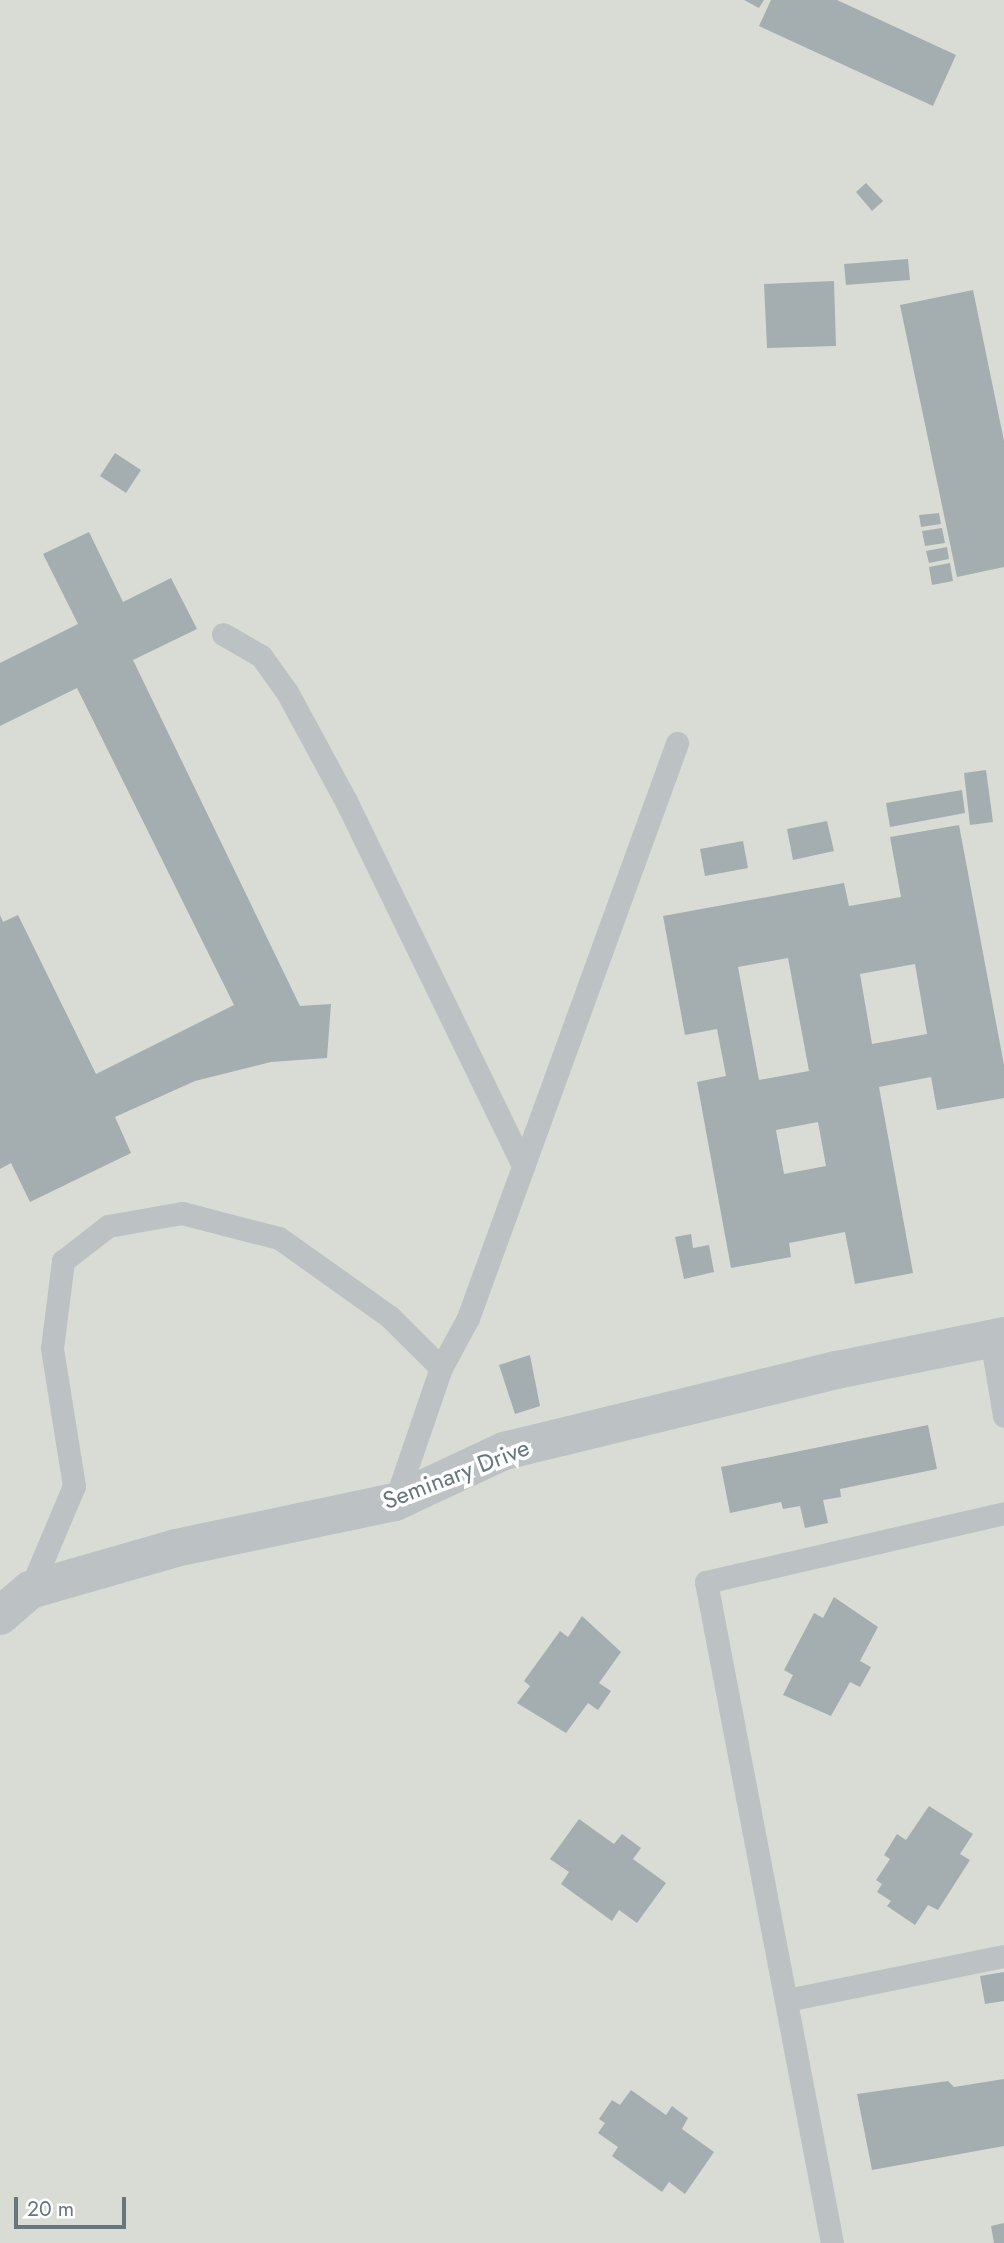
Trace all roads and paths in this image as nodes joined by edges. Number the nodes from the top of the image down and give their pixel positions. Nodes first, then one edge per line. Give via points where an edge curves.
1 (223, 634) dead end
2 (677, 743) dead end
3 (523, 1166) junction
4 (997, 1337) edge
5 (440, 1368) junction
6 (1004, 1416) edge
7 (395, 1502) junction
8 (1004, 1513) edge
9 (30, 1590) junction
10 (0, 1616) edge
11 (1004, 1956) edge
12 (787, 2000) junction
13 (832, 2243) edge

1 - 3 lane via 261,656 287,692 346,801
2 - 3 lane
3 - 5 lane via 468,1318
4 - 6 lane
4 - 7 street, Seminary Drive via 504,1451
5 - 7 lane
5 - 9 lane via 390,1317 279,1238 182,1213 108,1226 63,1261 52,1348 74,1486
7 - 9 street, Seminary Drive via 176,1548
8 - 12 lane via 706,1582
9 - 10 street, Seminary Drive
11 - 12 lane
12 - 13 lane

